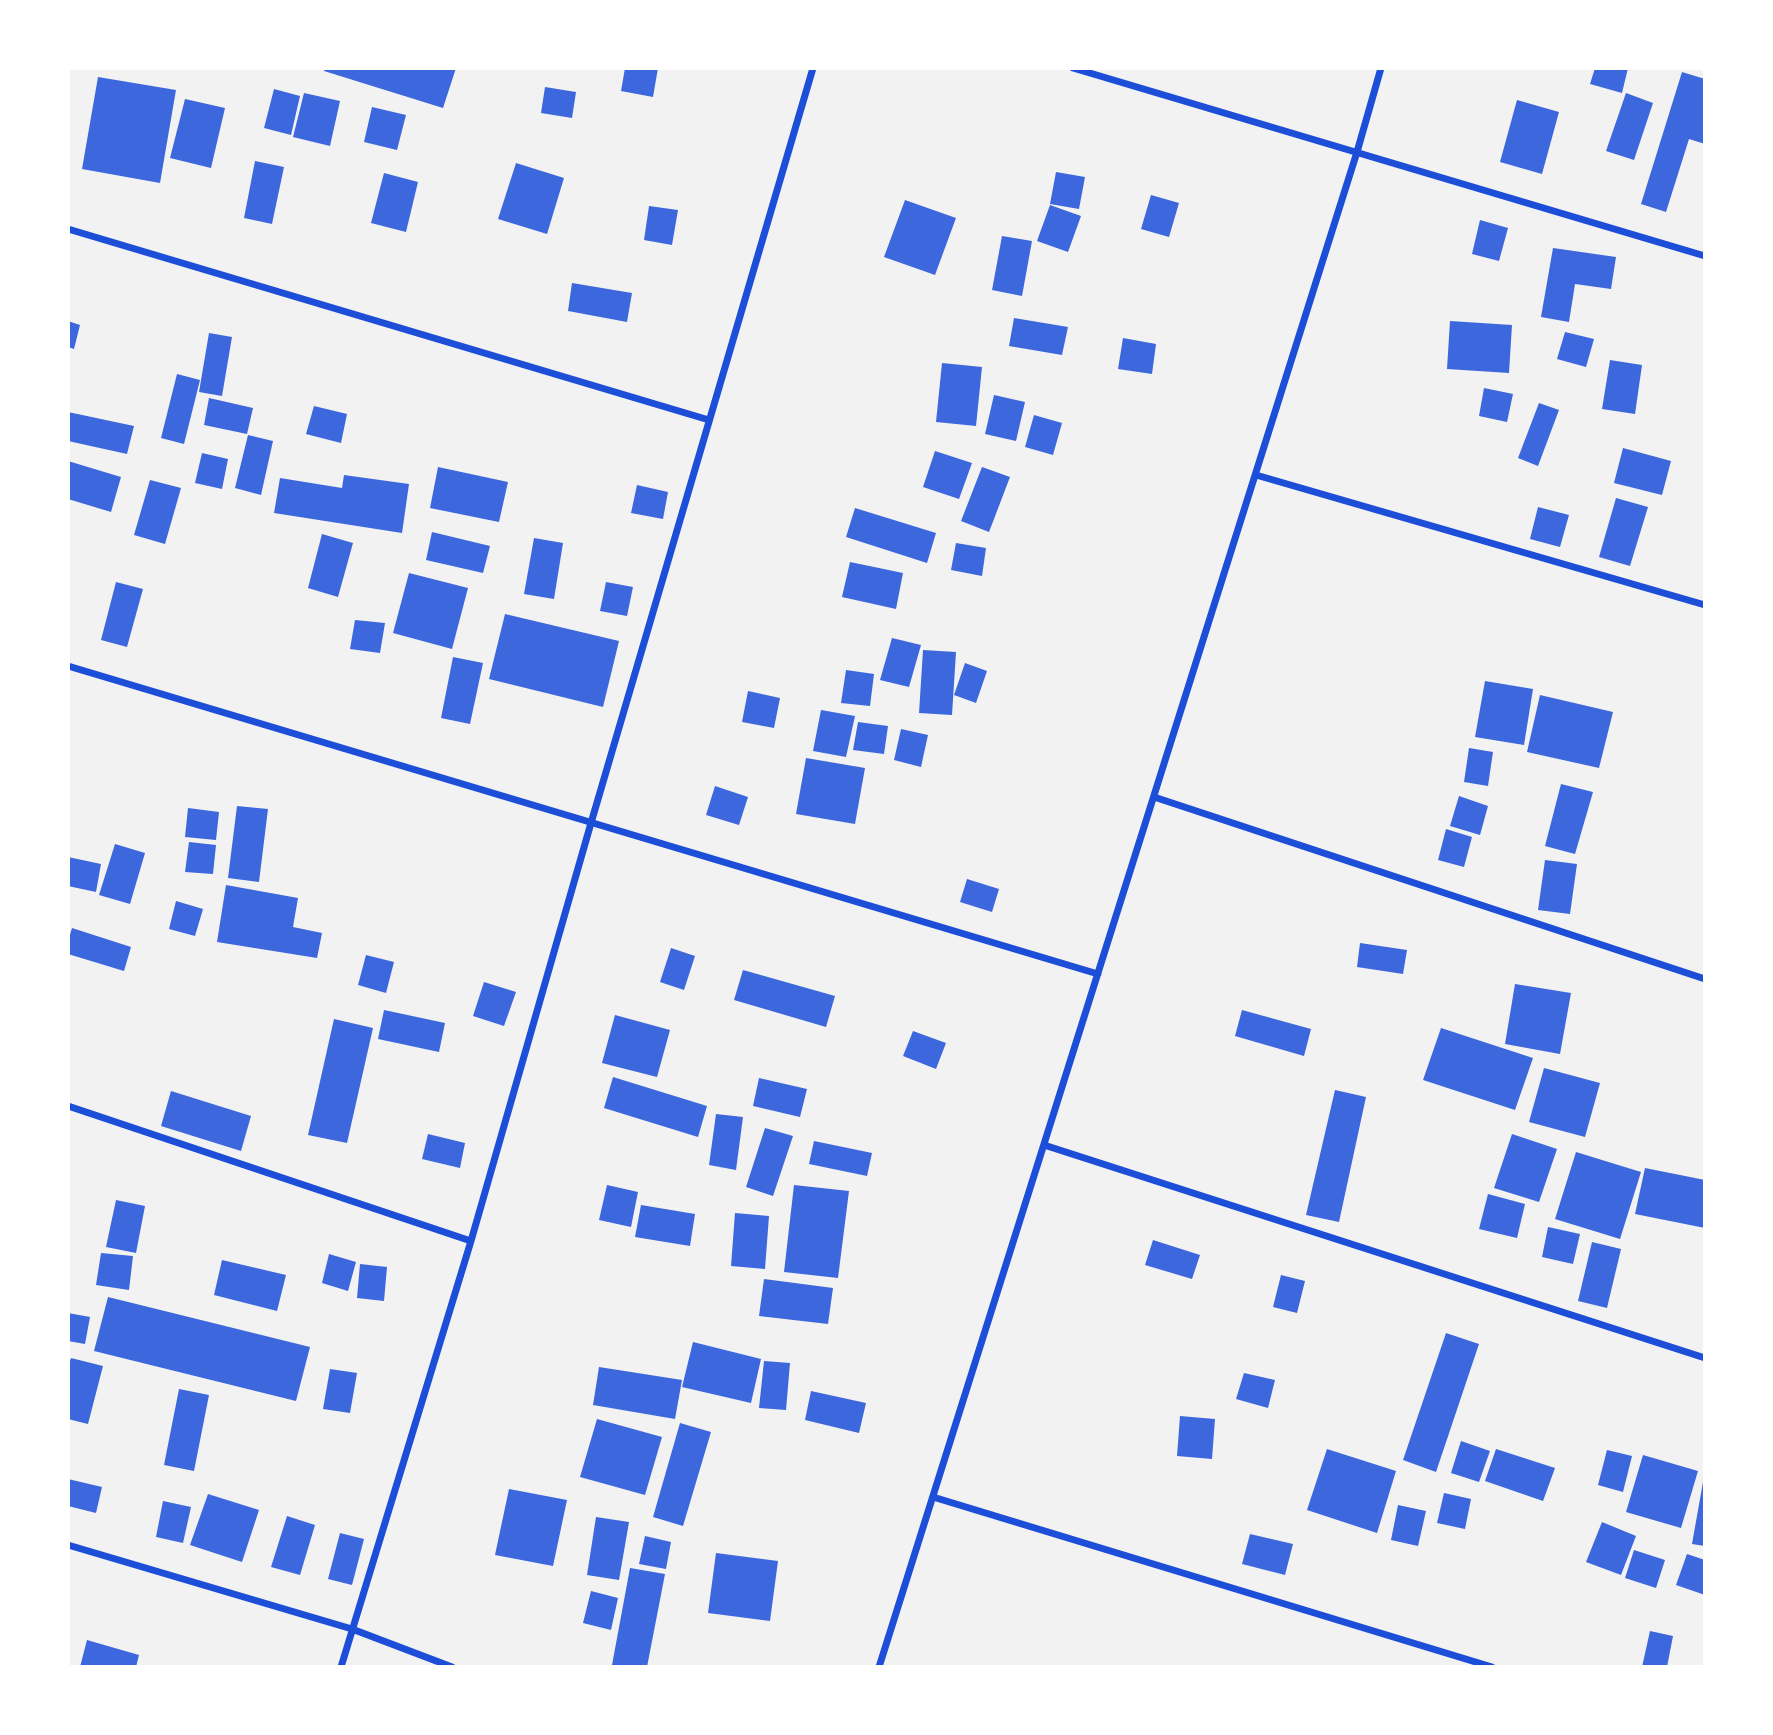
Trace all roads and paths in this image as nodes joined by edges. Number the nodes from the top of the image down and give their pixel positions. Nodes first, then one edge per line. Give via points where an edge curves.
1 (813, 68) edge
2 (1073, 68) edge
3 (1381, 68) edge
4 (1357, 152) junction
5 (68, 229) edge
6 (1705, 256) edge
7 (709, 420) junction
8 (1255, 475) junction
9 (1705, 605) edge
10 (68, 666) edge
11 (1154, 797) junction
12 (591, 823) junction
13 (1098, 974) junction
14 (1705, 979) edge
15 (68, 1106) edge
16 (1044, 1145) junction
17 (471, 1241) junction
18 (1705, 1358) edge
19 (933, 1497) junction
20 (68, 1545) edge
21 (352, 1629) junction
22 (341, 1667) edge
23 (452, 1667) edge
24 (879, 1667) edge
25 (1492, 1667) edge

1 - 7 street
2 - 4 street
3 - 4 street
4 - 6 street
4 - 8 street
5 - 7 street
7 - 12 street
8 - 9 street
8 - 11 street
10 - 12 street
11 - 13 street
11 - 14 street
12 - 13 street
12 - 17 street
13 - 16 street
15 - 17 street
16 - 18 street
16 - 19 street
17 - 21 street
19 - 24 street
19 - 25 street
20 - 21 street
21 - 22 street
21 - 23 street

